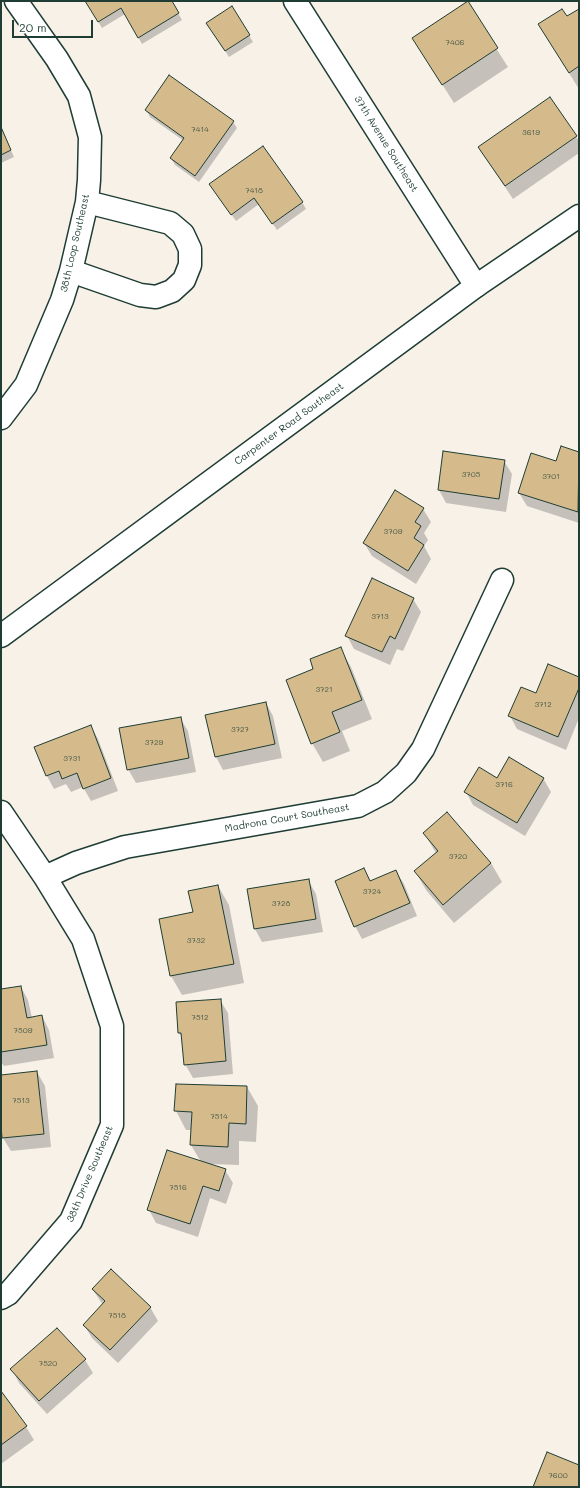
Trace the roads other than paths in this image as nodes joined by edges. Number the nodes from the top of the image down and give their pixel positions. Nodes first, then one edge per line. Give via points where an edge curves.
1 (16, 1) edge
2 (295, 1) edge
3 (87, 202) junction
4 (579, 216) edge
5 (71, 271) junction
6 (476, 286) junction
7 (1, 418) edge
8 (502, 580) dead end
9 (1, 636) edge
10 (1, 812) edge
11 (45, 877) junction
12 (1, 1298) edge

1 - 3 street, 38th Loop Southeast via 57,59 79,96 90,137
2 - 6 street, 37th Avenue Southeast
3 - 5 street, 38th Loop Southeast
3 - 5 street via 170,223 183,234 190,249 190,265 184,280 172,292 156,297 140,295
4 - 6 street, Carpenter Road Southeast
5 - 7 street, 38th Loop Southeast via 62,300 26,385
6 - 9 street, Carpenter Road Southeast
8 - 11 street, Madrona Court Southeast via 423,749 406,773 385,792 358,806 125,847 76,863
10 - 11 street, 38th Drive Southeast
11 - 12 street, 38th Drive Southeast via 83,939 112,1026 112,1125 71,1222 8,1294

